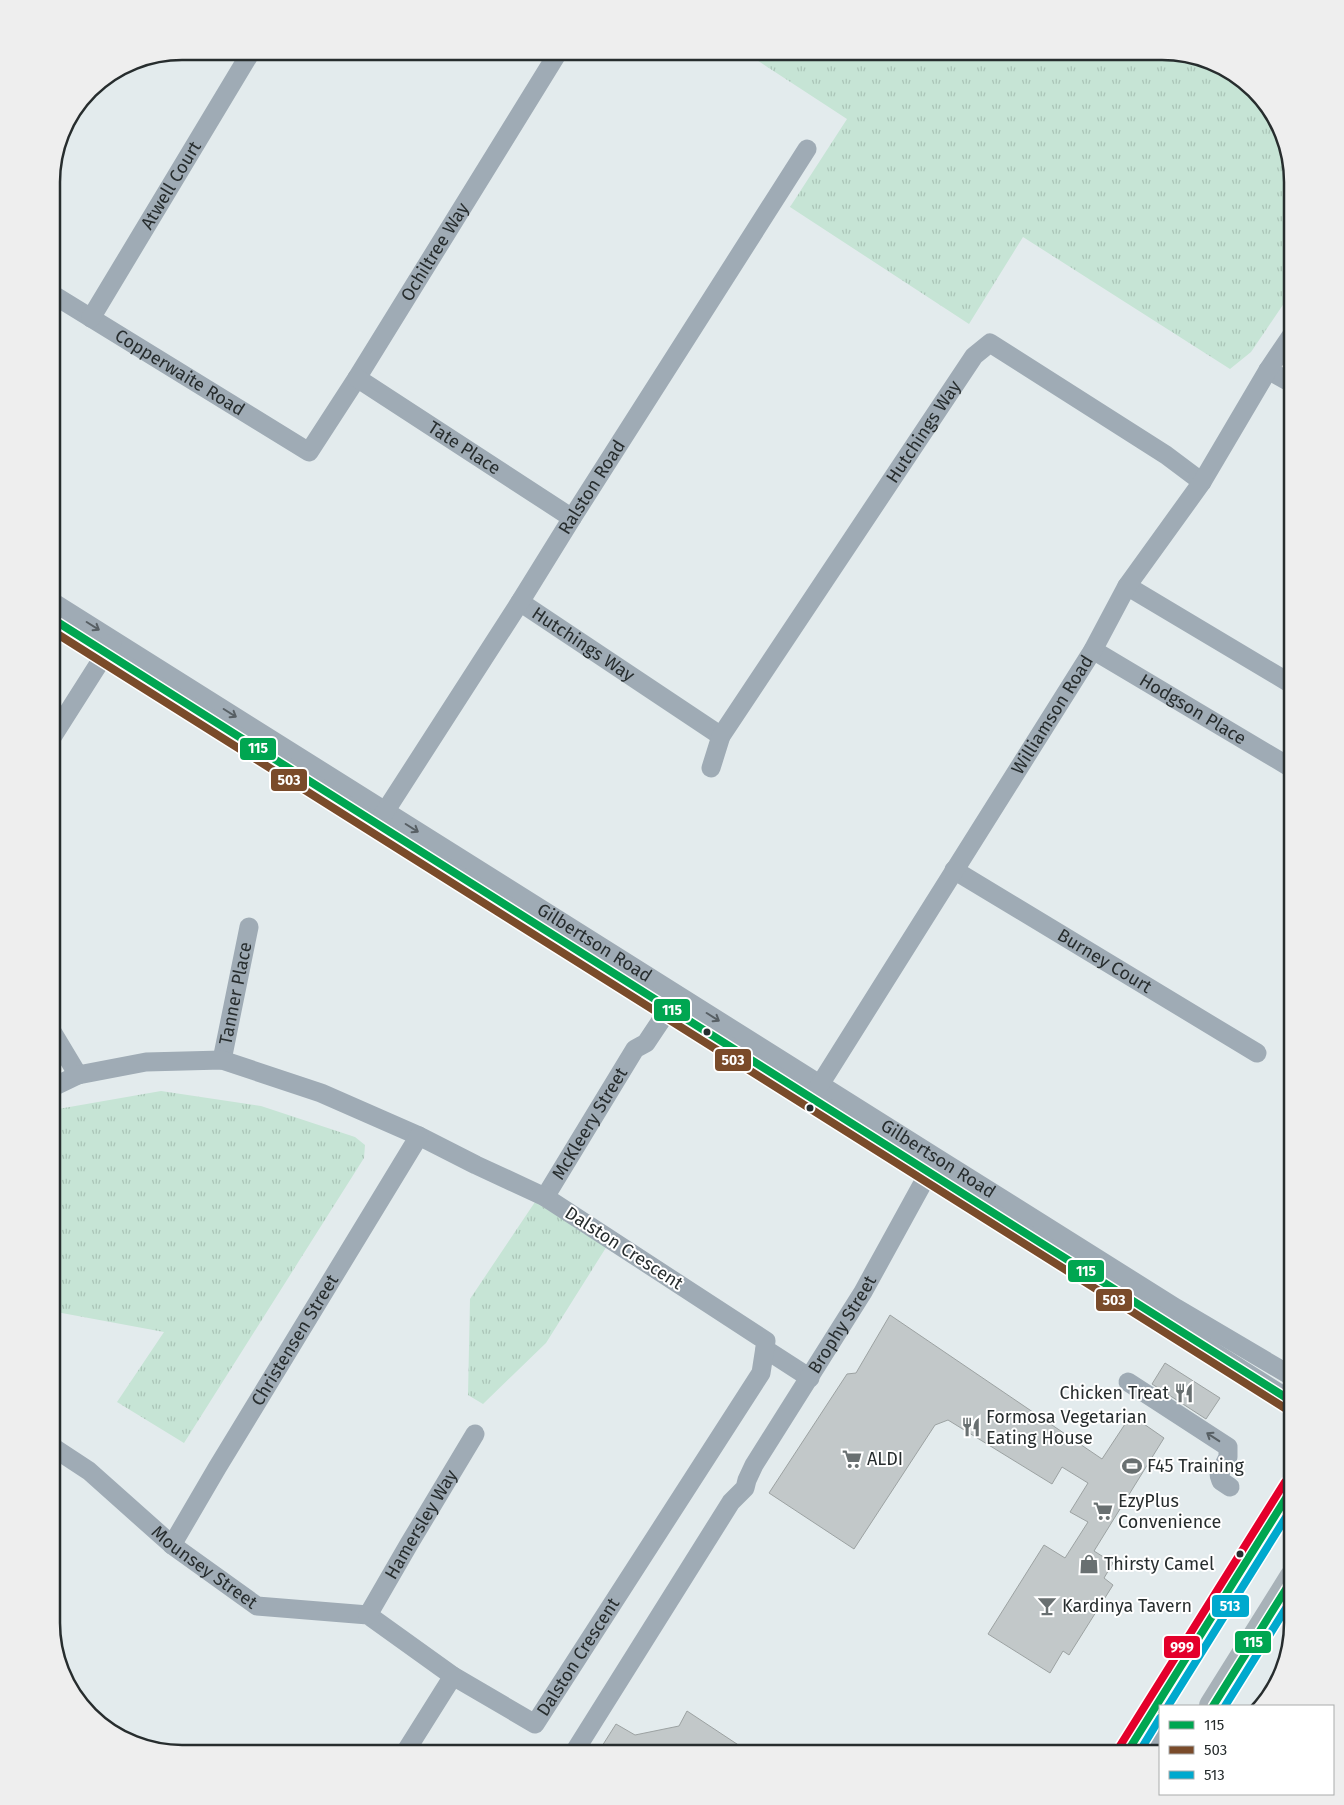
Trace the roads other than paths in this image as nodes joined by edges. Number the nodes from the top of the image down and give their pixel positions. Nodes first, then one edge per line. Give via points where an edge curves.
1 (246, 60) edge
2 (553, 60) edge
3 (807, 149) dead end
4 (60, 299) edge
5 (91, 318) junction
6 (1284, 346) edge
7 (1268, 370) junction
8 (357, 378) junction
9 (1284, 379) edge
10 (309, 452) joint
11 (1202, 482) junction
12 (572, 518) junction
13 (1127, 586) junction
14 (520, 602) junction
15 (60, 607) edge
16 (60, 622) edge
17 (110, 646) junction
18 (1093, 650) junction
19 (1284, 681) edge
20 (60, 725) edge
21 (721, 736) junction
22 (1284, 765) edge
23 (712, 768) dead end
24 (381, 818) junction
25 (954, 870) junction
26 (249, 927) dead end
27 (668, 998) junction
28 (60, 1045) edge
29 (1257, 1053) dead end
30 (222, 1060) junction
31 (78, 1075) junction
32 (60, 1084) edge
33 (816, 1091) junction
34 (419, 1136) junction
35 (933, 1165) junction
36 (545, 1197) junction
37 (765, 1349) junction
38 (1284, 1372) edge
39 (810, 1378) junction
40 (1128, 1382) dead end
41 (1284, 1396) edge
42 (475, 1434) dead end
43 (60, 1452) edge
44 (1230, 1487) dead end
45 (1284, 1502) edge
46 (172, 1545) junction
47 (1284, 1592) edge
48 (368, 1615) junction
49 (453, 1676) junction
50 (1214, 1705) edge
51 (1159, 1739) edge
52 (410, 1745) edge
53 (579, 1745) edge
54 (1132, 1745) edge
55 (1141, 1745) edge

1 - 5 street, Atwell Court
2 - 8 street, Ochiltree Way
3 - 12 street, Ralston Road
4 - 5 street, Copperwaite Road
5 - 10 street, Copperwaite Road
6 - 7 street, Williamson Road
7 - 9 street
7 - 11 street, Williamson Road
8 - 10 street, Ochiltree Way
8 - 12 street, Tate Place
11 - 13 street, Williamson Road
11 - 21 street, Hutchings Way via 1166,455 990,343 974,356
12 - 14 street, Ralston Road
13 - 18 street, Williamson Road
13 - 19 street
14 - 21 street, Hutchings Way
14 - 24 street, Ralston Road
15 -> 17 street, Gilbertson Road
16 - 17 street, Gilbertson Road
17 - 20 street
17 - 24 street, Gilbertson Road
18 - 22 street, Hodgson Place
18 - 25 street, Williamson Road
21 - 23 street, Hutchings Way
24 - 27 street, Gilbertson Road
25 - 29 street, Burney Court
25 - 33 street, Williamson Road
26 - 30 street, Tanner Place
27 - 33 street, Gilbertson Road
27 - 36 street, McKleery Street via 646,1043 635,1049
28 - 31 street
30 - 31 street, Dalston Crescent via 146,1062
30 - 34 street, Dalston Crescent via 321,1093
31 - 32 street, Dalston Crescent
33 - 35 street, Gilbertson Road
34 - 36 street, Dalston Crescent
34 - 46 street, Christensen Street
35 - 38 street, Gilbertson Road
35 - 39 street, Brophy Street via 863,1292
35 - 41 street, Gilbertson Road
36 - 37 street, Dalston Crescent via 766,1341
37 - 39 street
37 - 49 street, Dalston Crescent via 761,1373 535,1724
39 - 53 street, Brophy Street via 754,1465 745,1488 731,1502
44 -> 40 street via 1218,1476 1228,1457 1228,1447
42 - 48 street, Hamersley Way
43 - 46 street, Mounsey Street via 89,1471
45 - 54 highway
46 - 48 street, Mounsey Street via 256,1606
47 - 50 highway
48 - 49 street
49 - 52 street
51 - 55 street

